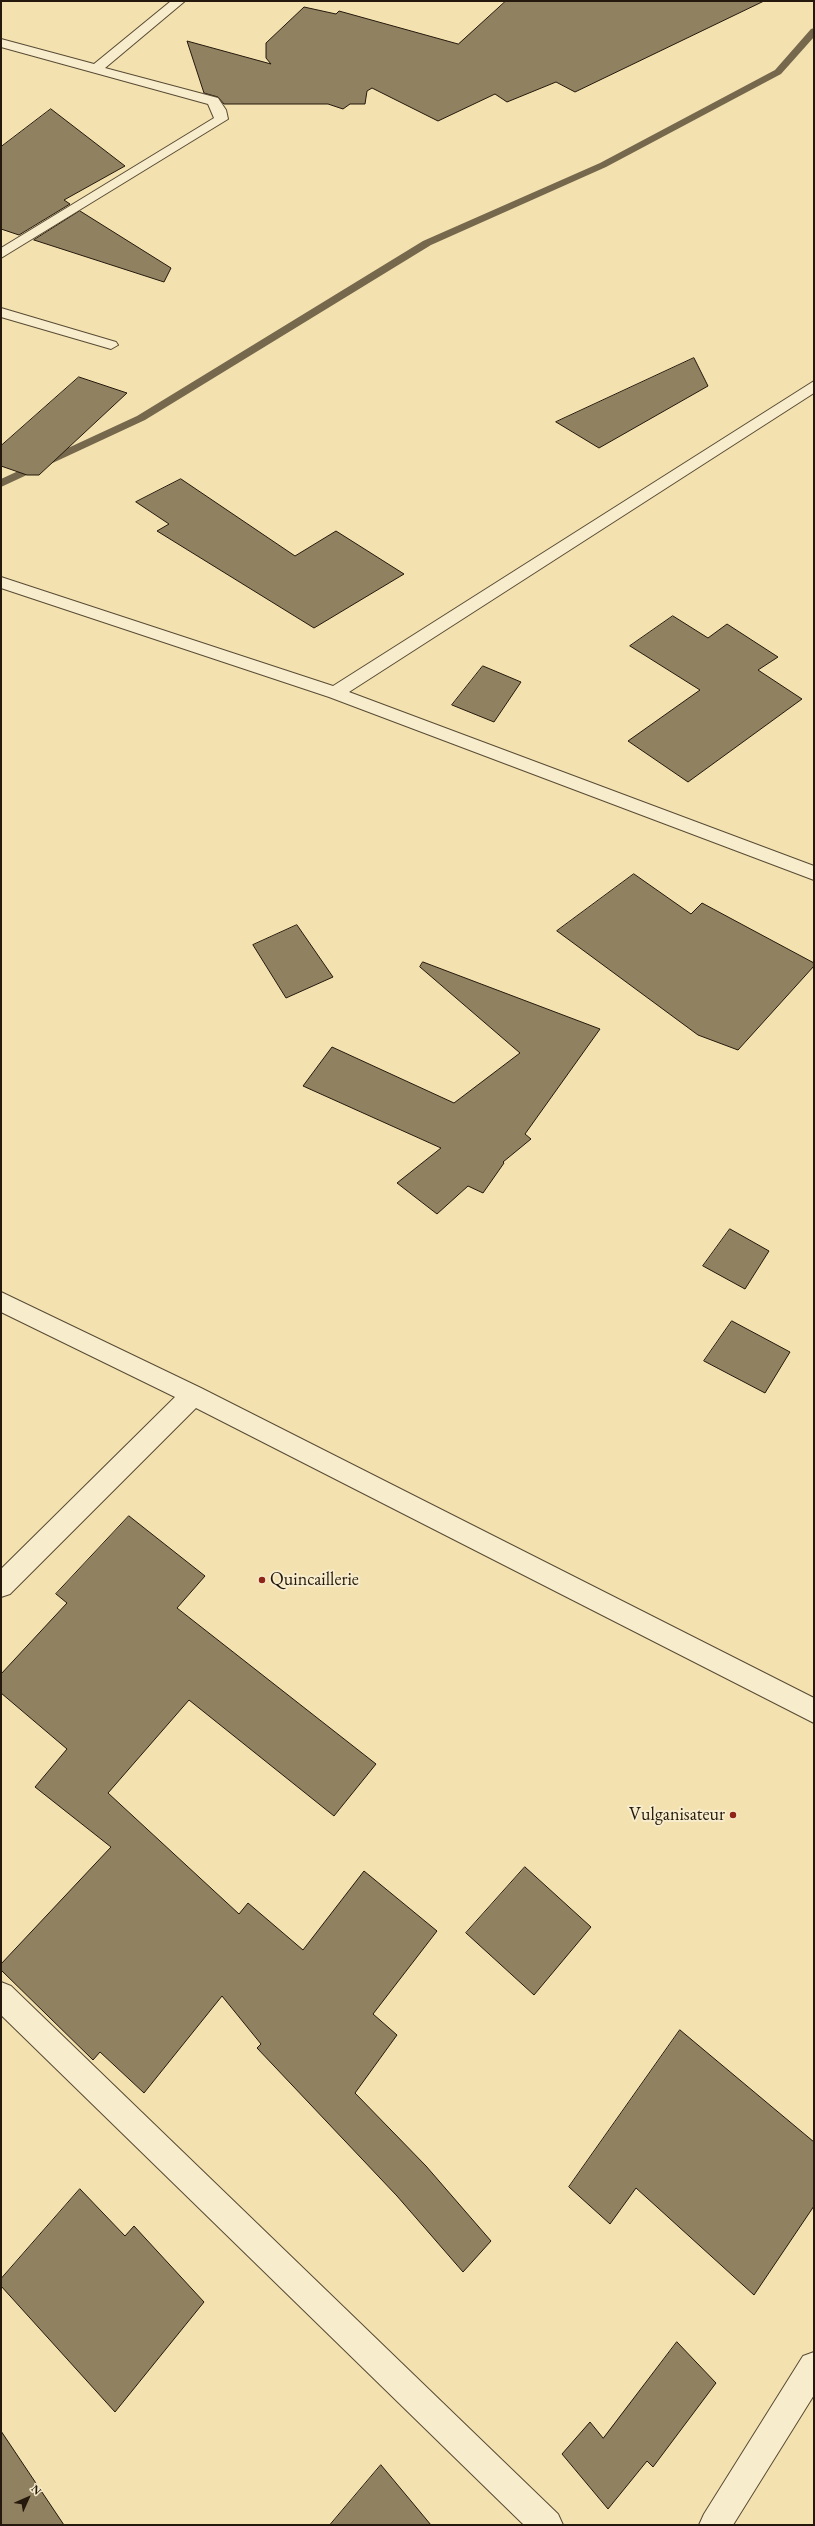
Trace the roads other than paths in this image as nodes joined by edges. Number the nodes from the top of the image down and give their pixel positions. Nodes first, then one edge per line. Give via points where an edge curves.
1 (179, 1) edge
2 (1, 43) edge
3 (96, 69) junction
4 (1, 254) edge
5 (1, 312) edge
6 (111, 345) dead end
7 (814, 386) edge
8 (1, 582) edge
9 (336, 693) junction
10 (814, 873) edge
11 (1, 1301) edge
12 (193, 1395) junction
13 (1, 1586) edge
14 (814, 1711) edge
15 (1, 1996) edge
16 (814, 2367) edge
17 (547, 2525) edge
18 (715, 2525) edge

1 - 3 street
2 - 3 street
3 - 4 street via 213,101 221,119
5 - 6 street
7 - 9 street
8 - 9 street
9 - 10 street
11 - 12 street
12 - 13 street
12 - 14 street
15 - 17 street
16 - 18 street

